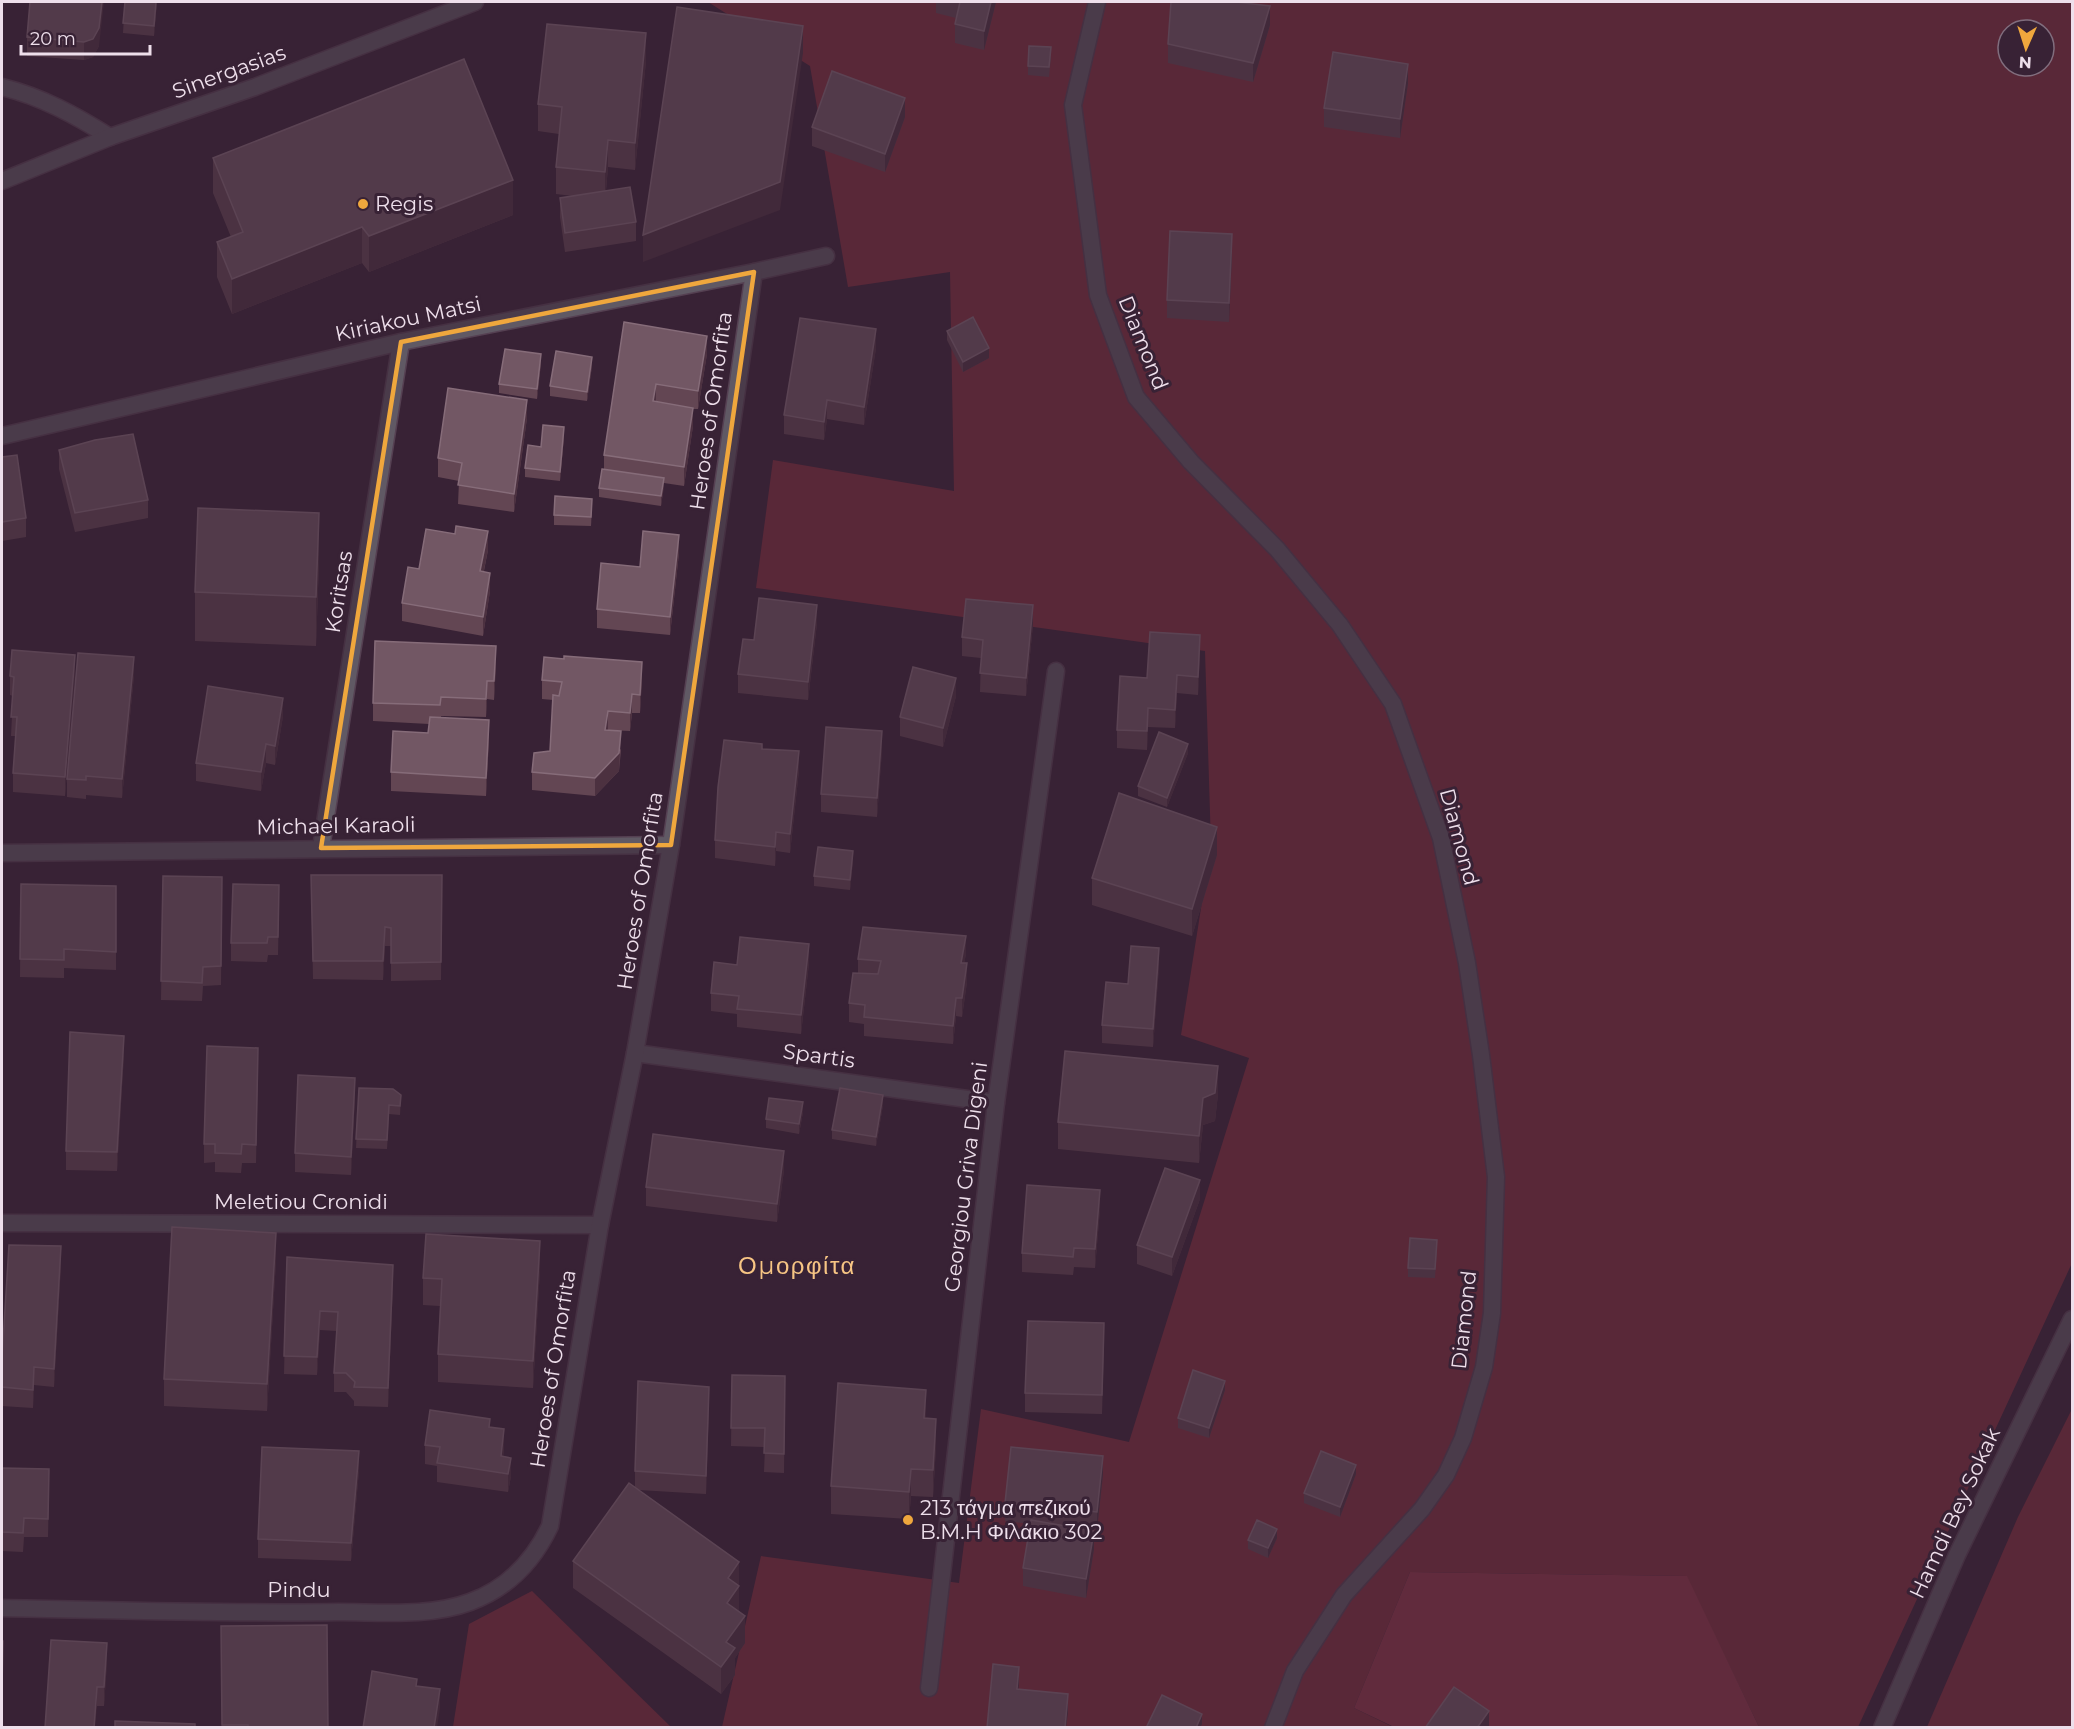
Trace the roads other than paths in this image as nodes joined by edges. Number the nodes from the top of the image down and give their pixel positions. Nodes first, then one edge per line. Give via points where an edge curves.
1 (472, 2) edge
2 (1097, 2) edge
3 (2, 87) edge
4 (110, 137) junction
5 (2, 181) edge
6 (826, 256) dead end
7 (754, 272) junction
8 (401, 342) junction
9 (2, 436) edge
10 (1056, 671) dead end
11 (671, 844) junction
12 (321, 848) junction
13 (2, 853) edge
14 (635, 1053) junction
15 (996, 1103) junction
16 (2, 1223) edge
17 (600, 1225) junction
18 (2073, 1319) edge
19 (552, 1514) joint
20 (2, 1608) edge
21 (929, 1689) dead end
22 (1273, 1728) edge
23 (1882, 1728) edge

1 - 4 street, Sinergasias via 255,87
2 - 22 street, Diamond via 1072,105 1098,295 1136,397 1191,462 1284,557 1340,625 1393,704 1441,838 1467,963 1496,1177 1492,1313 1484,1367 1463,1438 1446,1475 1422,1509 1344,1595 1295,1671
3 - 4 street via 62,108
4 - 5 street, Sinergasias
6 - 7 street, Kiriakou Matsi
7 - 8 street, Kiriakou Matsi
7 - 11 street, Heroes of Omorfita
8 - 9 street, Kiriakou Matsi
8 - 12 street, Koritsas
10 - 15 street, Georgiou Griva Digeni
11 - 12 street, Michael Karaoli
11 - 14 street, Heroes of Omorfita
12 - 13 street, Michael Karaoli
14 - 15 street, Spartis
14 - 17 street, Heroes of Omorfita
15 - 21 street, Georgiou Griva Digeni
16 - 17 street, Meletiou Cronidi
17 - 19 street, Heroes of Omorfita
18 - 23 street, Hamdi Bey Sokak via 1957,1556
19 - 20 street, Pindu via 550,1526 534,1554 507,1583 490,1594 448,1609 279,1613

